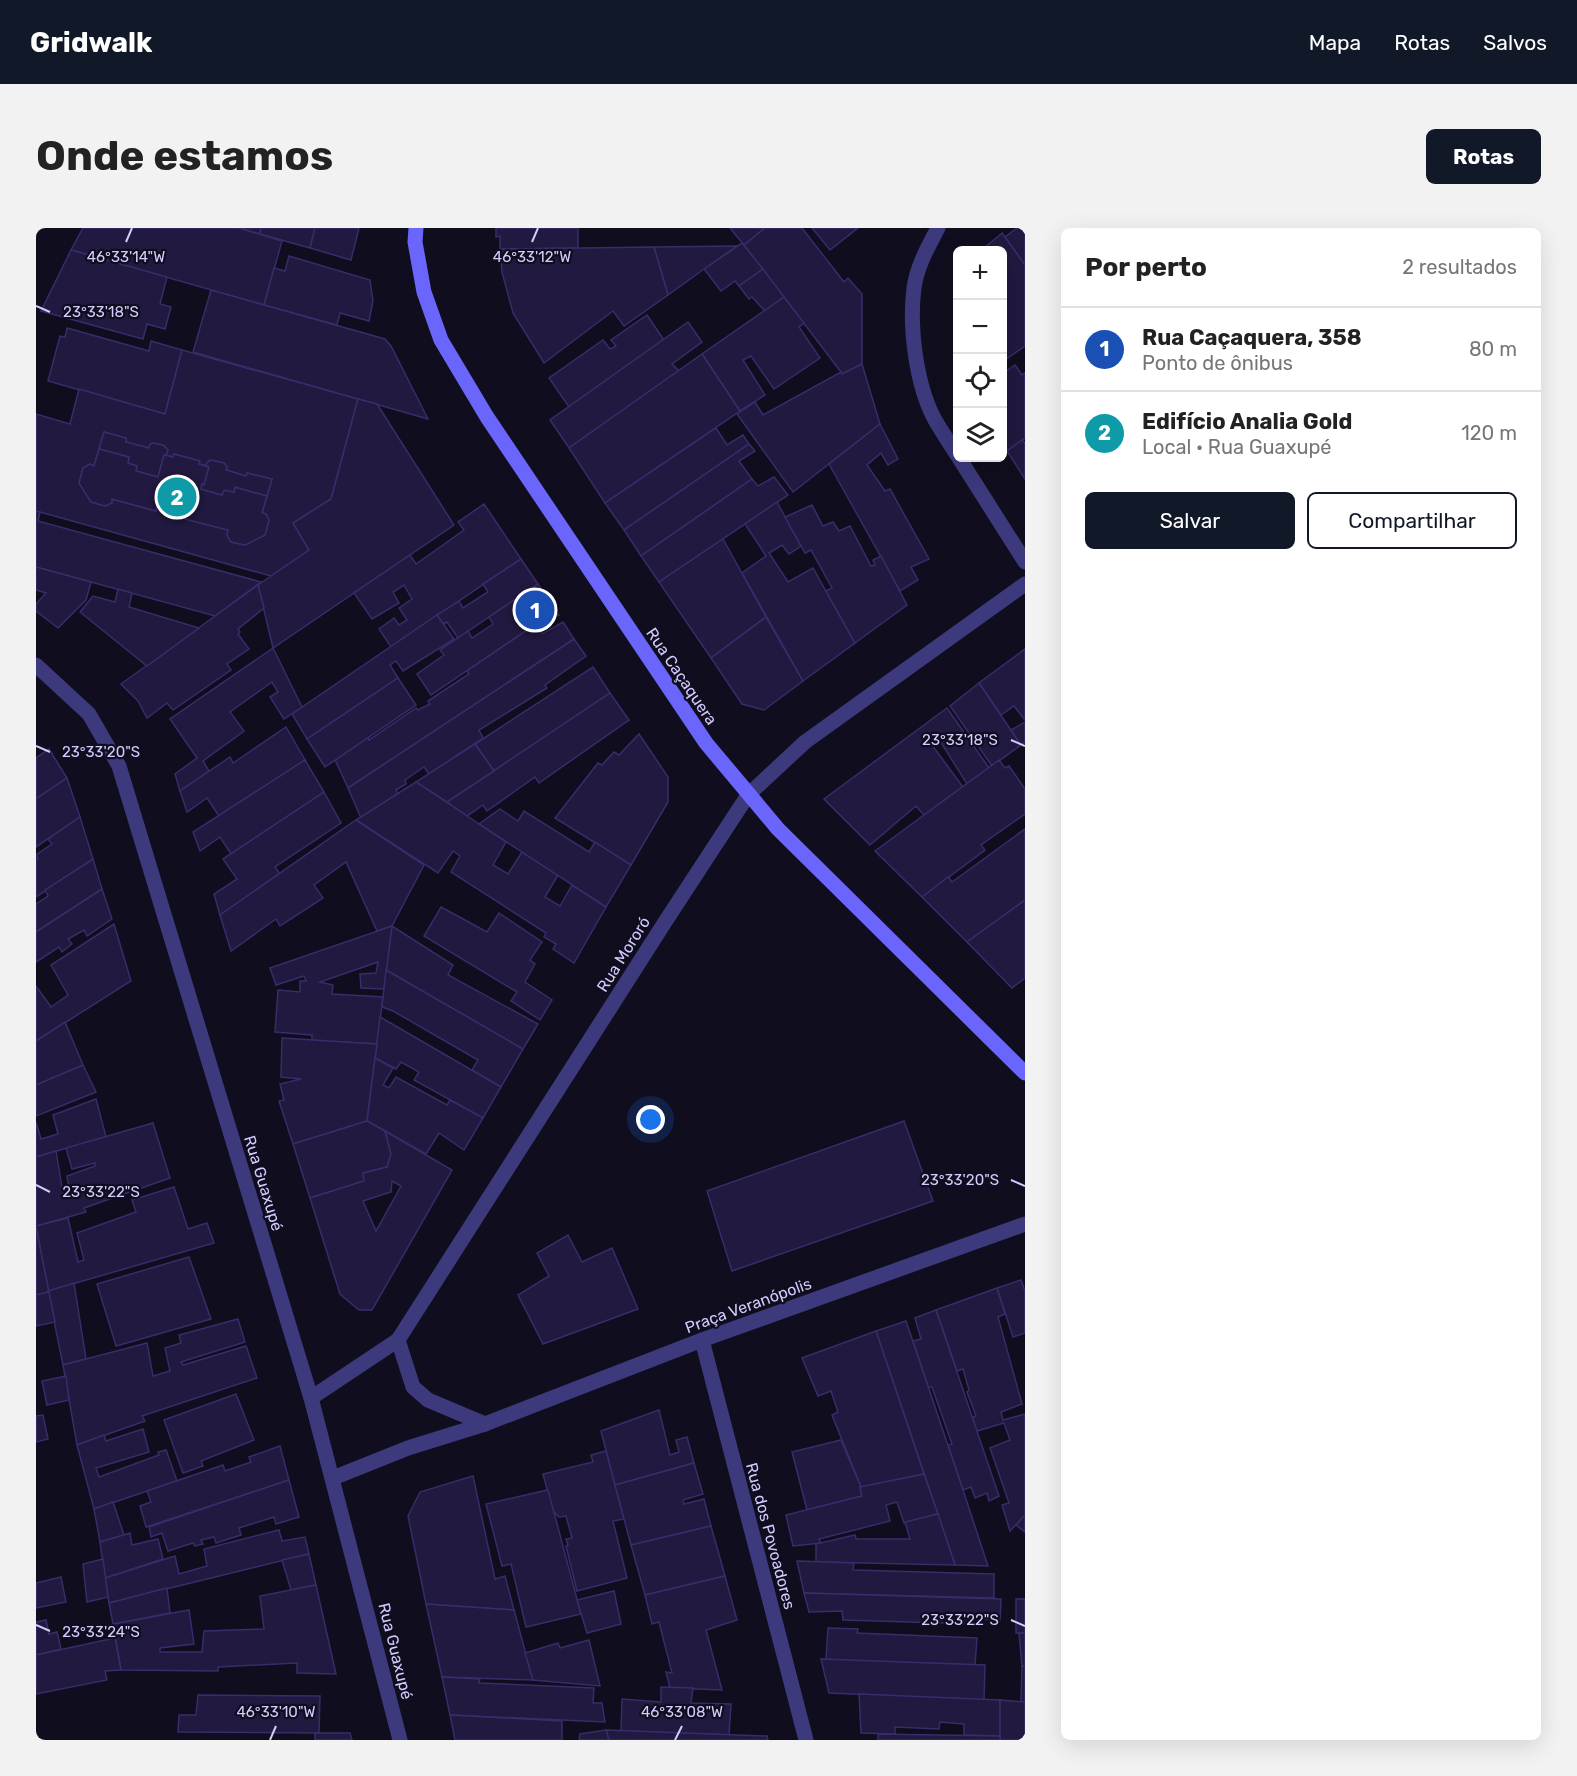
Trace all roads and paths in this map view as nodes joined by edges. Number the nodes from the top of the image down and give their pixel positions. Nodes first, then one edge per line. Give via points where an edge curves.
1 (416, 228) edge
2 (938, 228) edge
3 (953, 448) edge
4 (962, 462) edge
5 (1025, 562) edge
6 (1025, 584) edge
7 (36, 665) edge
8 (748, 795) junction
9 (1025, 1073) edge
10 (1025, 1224) edge
11 (398, 1340) junction
12 (702, 1340) junction
13 (311, 1398) junction
14 (485, 1424) junction
15 (333, 1478) junction
16 (400, 1740) edge
17 (806, 1740) edge

1 - 8 street, Rua Caçaquera via 424,292 441,340 487,417 695,729
2 - 3 street via 923,256 914,288 913,332 930,408
4 - 5 street
6 - 8 street, Rua Mororó via 805,742
7 - 13 street, Rua Guaxupé via 89,714 119,766
8 - 9 street, Rua Caçaquera via 777,829
8 - 11 street, Rua Mororó
10 - 12 street, Praça Veranópolis
11 - 13 street, Rua Mororó
11 - 14 street via 413,1387 428,1400
12 - 14 street, Praça Veranópolis
12 - 17 street, Rua dos Povoadores
13 - 15 street, Rua Guaxupé
14 - 15 street, Praça Veranópolis via 408,1448
15 - 16 street, Rua Guaxupé

